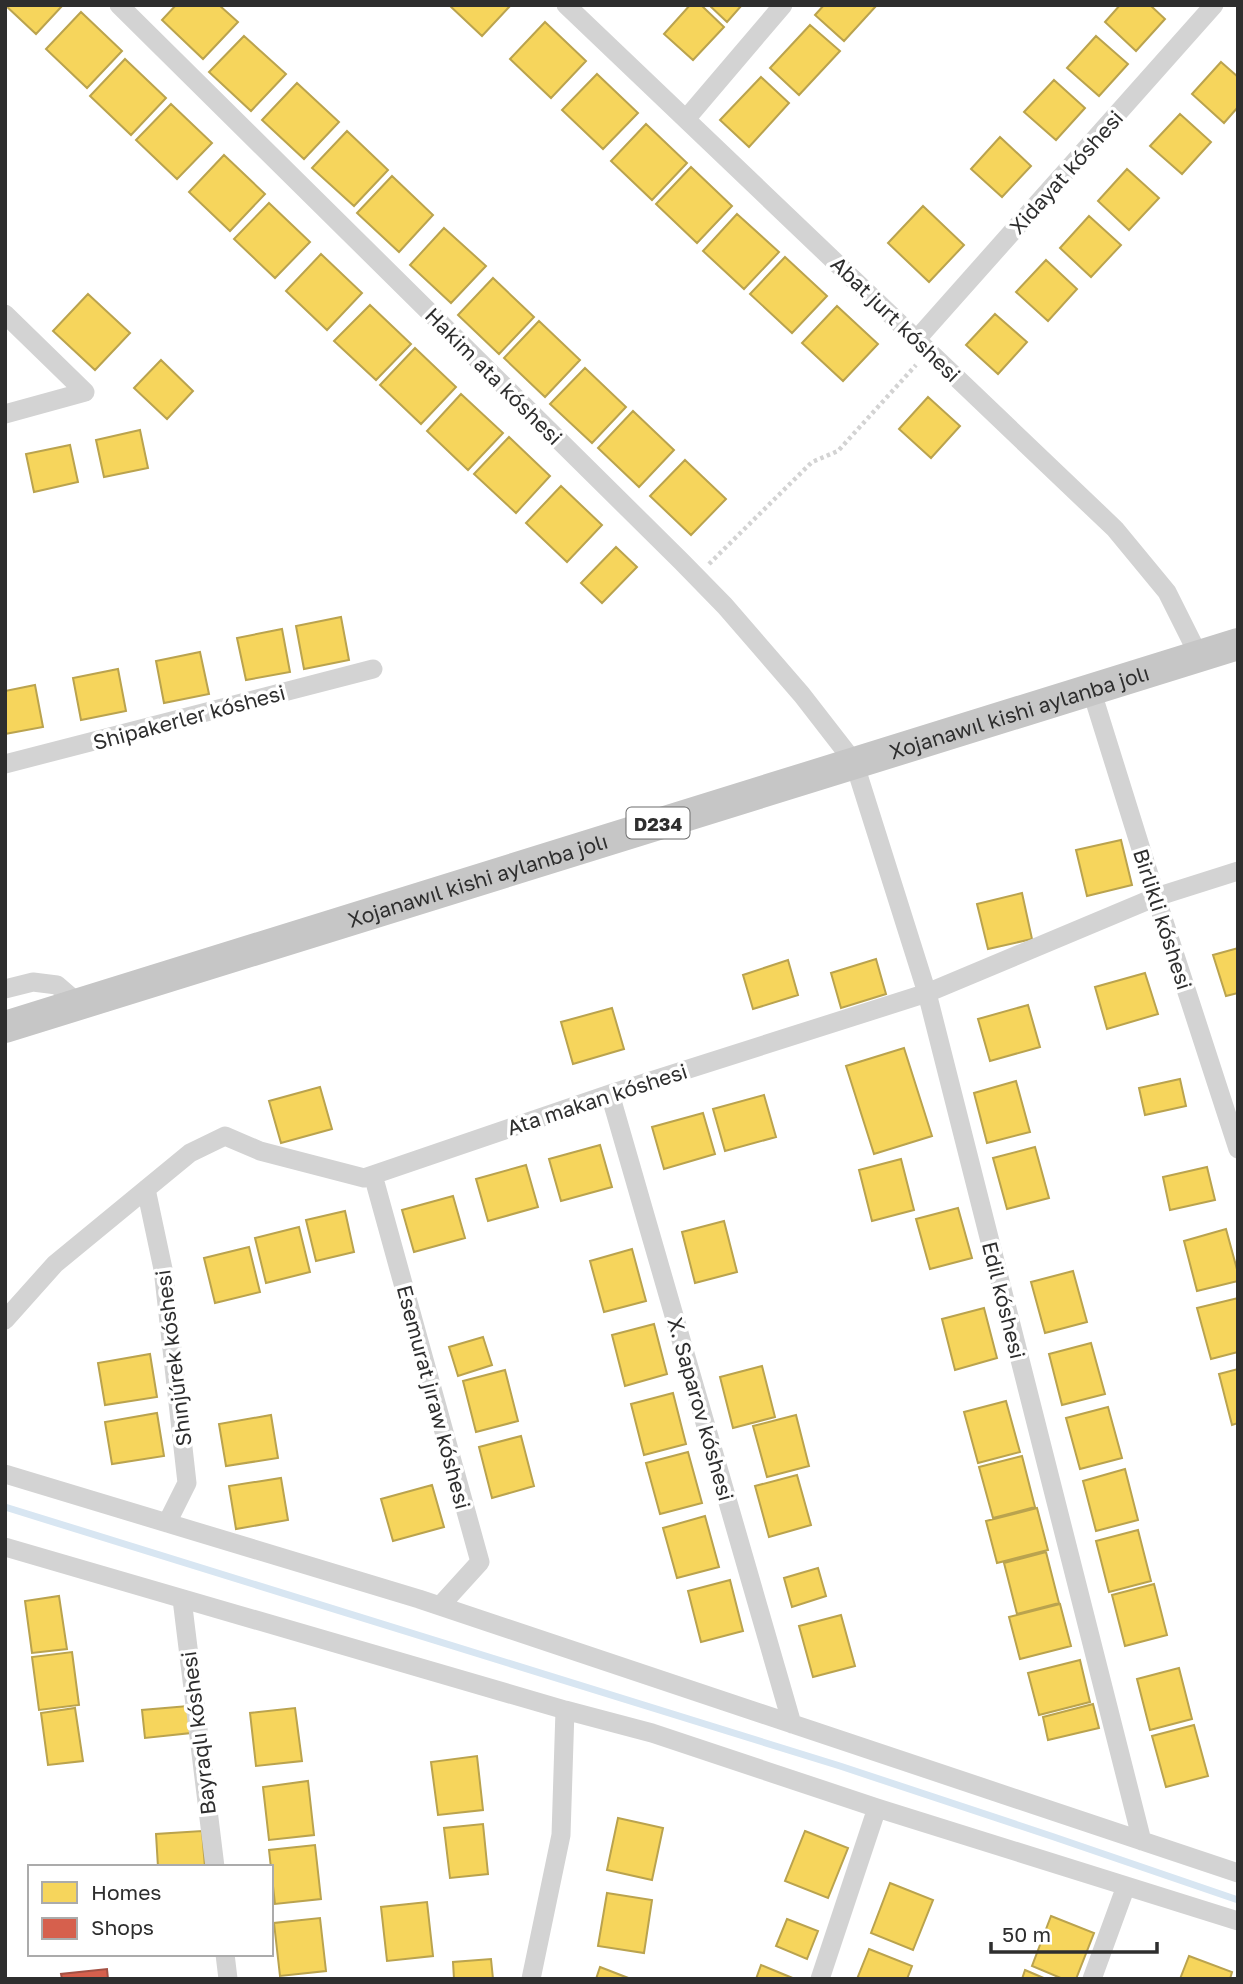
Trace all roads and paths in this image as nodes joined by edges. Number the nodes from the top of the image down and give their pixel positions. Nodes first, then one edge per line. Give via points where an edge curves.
1 (119, 5) edge
2 (566, 5) edge
3 (783, 5) edge
4 (1214, 5) edge
5 (686, 119) junction
6 (5, 314) edge
7 (923, 345) junction
8 (5, 414) edge
9 (696, 577) junction
10 (1238, 643) edge
11 (1199, 656) junction
12 (373, 669) dead end
13 (1091, 689) junction
14 (853, 762) junction
15 (5, 764) edge
16 (1238, 871) edge
17 (1156, 897) junction
18 (5, 989) edge
19 (927, 993) junction
20 (79, 1004) junction
21 (5, 1027) edge
22 (5, 1049) edge
23 (610, 1094) junction
24 (1238, 1149) edge
25 (373, 1175) junction
26 (146, 1189) junction
27 (5, 1320) edge
28 (5, 1474) edge
29 (166, 1523) junction
30 (5, 1546) edge
31 (182, 1599) junction
32 (440, 1606) junction
33 (565, 1710) junction
34 (792, 1724) junction
35 (877, 1808) junction
36 (1142, 1841) junction
37 (215, 1865) edge
38 (1238, 1873) edge
39 (1126, 1886) junction
40 (1238, 1921) edge
41 (225, 1956) edge
42 (228, 1979) edge
43 (531, 1979) edge
44 (820, 1979) edge
45 (1092, 1979) edge

1 - 9 street, Hakim ata kóshesi
2 - 5 street, Abat jurt kóshesi
3 - 5 street
4 - 7 street, Xidayat kóshesi
5 - 7 street, Abat jurt kóshesi
6 - 8 street via 85,392
7 - 9 path via 838,451 812,462
7 - 11 street, Abat jurt kóshesi via 1115,529 1167,592
9 - 14 street, Hakim ata kóshesi via 802,695
10 - 11 main road, Xojanawıl kishi aylanba jolı / D234
11 - 13 main road, Xojanawıl kishi aylanba jolı / D234
12 - 15 street, Shipakerler kóshesi
13 - 14 main road, Xojanawıl kishi aylanba jolı / D234
13 - 17 street, Birlikli kóshesi
14 - 19 street, Edil kóshesi
14 - 20 main road, Xojanawıl kishi aylanba jolı / D234
16 - 17 street, Ata makan kóshesi
17 - 19 street, Ata makan kóshesi
17 - 24 street, Birlikli kóshesi
18 - 20 street via 33,982 57,985
19 - 23 street, Ata makan kóshesi
19 - 36 street, Edil kóshesi
20 - 21 main road, Xojanawıl kishi aylanba jolı / D234
20 - 22 main road, Xojanawıl kishi aylanba jolı / D234
23 - 25 street, Ata makan kóshesi
23 - 34 street, X. Saparov kóshesi
25 - 26 street, Ata makan kóshesi via 364,1178 260,1151 225,1136 190,1153
25 - 32 street, Esemurat jıraw kóshesi via 480,1562
26 - 27 street, Ata makan kóshesi via 55,1264
26 - 29 street, Shınjúrek kóshesi via 163,1269 187,1483
28 - 29 street
29 - 32 street
30 - 31 street
31 - 33 street
31 - 37 street, Bayraqlı kóshesi
32 - 34 street
33 - 35 street
33 - 43 street via 561,1835
34 - 36 street
35 - 39 street
35 - 44 street
36 - 38 street
39 - 40 street
39 - 45 street
41 - 42 street

